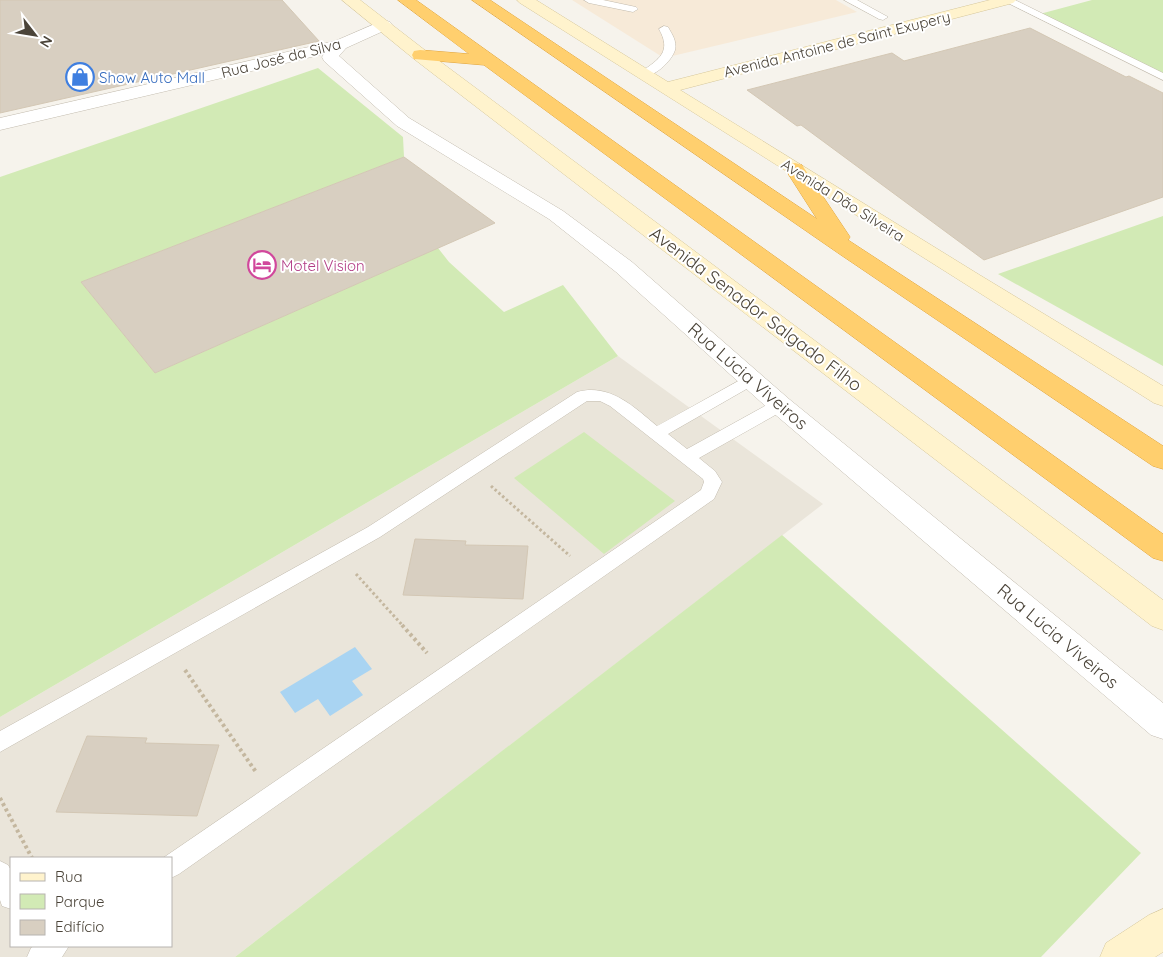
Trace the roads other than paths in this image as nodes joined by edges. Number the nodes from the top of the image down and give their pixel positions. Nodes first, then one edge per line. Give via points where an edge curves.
1 (350, 0) edge
2 (406, 0) edge
3 (480, 0) edge
4 (525, 0) edge
5 (589, 0) edge
6 (849, 0) edge
7 (953, 0) edge
8 (1008, 0) edge
9 (633, 9) dead end
10 (908, 11) junction
11 (883, 17) junction
12 (925, 22) junction
13 (384, 25) junction
14 (664, 29) dead end
15 (340, 45) junction
16 (420, 55) junction
17 (488, 60) junction
18 (648, 76) junction
19 (1163, 76) edge
20 (667, 88) junction
21 (0, 124) edge
22 (795, 169) junction
23 (846, 248) junction
24 (751, 379) junction
25 (1163, 397) edge
26 (780, 405) junction
27 (656, 434) junction
28 (686, 457) junction
29 (1163, 459) edge
30 (1163, 550) edge
31 (1163, 617) edge
32 (1163, 724) edge
33 (0, 742) edge
34 (172, 865) edge
35 (0, 873) edge
36 (10, 895) edge
37 (1163, 929) edge
38 (55, 947) edge
39 (40, 957) edge
40 (1120, 957) edge

1 - 13 main road, Avenida Senador Salgado Filho
2 - 17 highway
3 - 23 highway
4 - 18 main road, Avenida Dão Silveira
5 - 9 lane
6 - 11 lane
7 - 10 main road, Avenida Antoine de Saint Exupery
8 - 12 main road, Avenida Antoine de Saint Exupery
8 - 19 lane
10 - 11 main road, Avenida Antoine de Saint Exupery
10 - 12 main road
11 - 18 main road, Avenida Antoine de Saint Exupery
12 - 20 main road, Avenida Antoine de Saint Exupery
13 - 15 street, Rua José da Silva
13 - 16 main road, Avenida Senador Salgado Filho
14 - 18 lane via 671,39 671,49
15 - 21 street, Rua José da Silva
15 - 24 street, Rua Lúcia Viveiros via 330,57 403,122 556,215 624,267
16 - 17 highway
16 - 31 main road, Avenida Senador Salgado Filho
17 - 30 highway
18 - 20 main road, Avenida Dão Silveira
20 - 22 main road, Avenida Dão Silveira
22 - 23 highway
22 - 25 main road, Avenida Dão Silveira
23 - 29 highway
24 - 26 street, Rua Lúcia Viveiros
24 - 27 lane
26 - 28 lane
26 - 32 street, Rua Lúcia Viveiros
27 - 28 lane
27 - 33 lane via 605,396 584,396 374,532
28 - 34 lane via 709,475 713,482 708,494
35 - 36 lane
37 - 40 main road
38 - 39 lane

